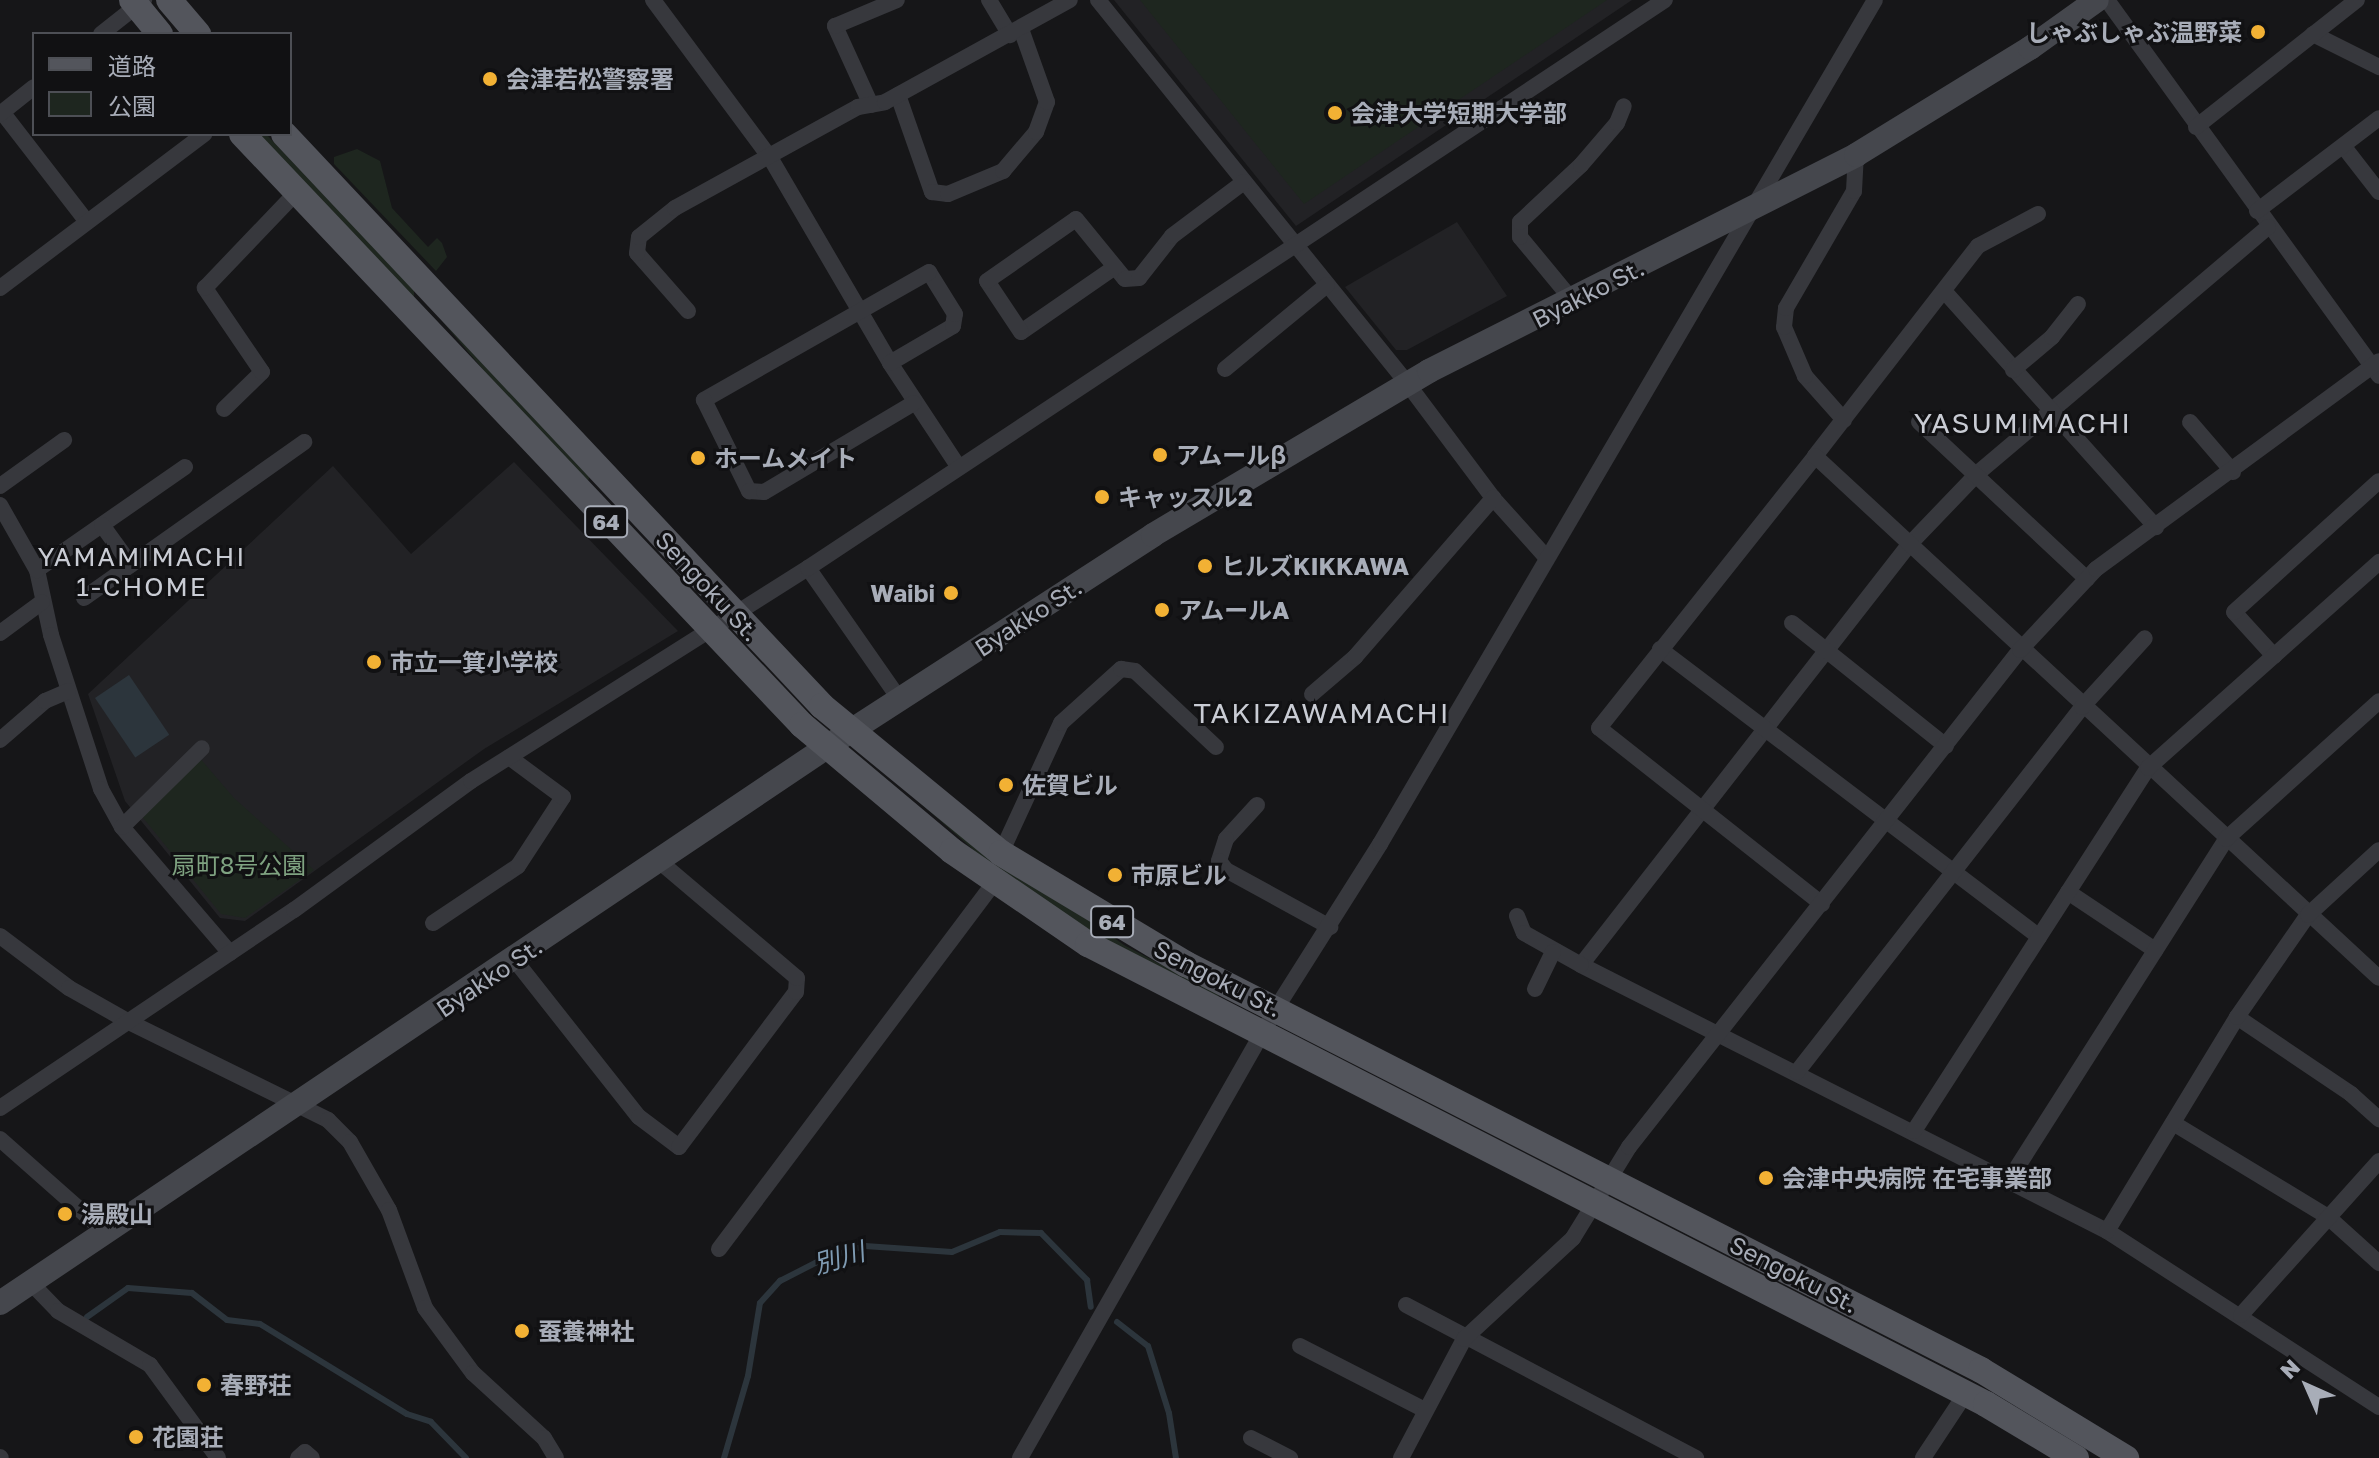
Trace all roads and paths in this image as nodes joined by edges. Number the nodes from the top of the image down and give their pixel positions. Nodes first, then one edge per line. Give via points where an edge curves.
1 (169, 0) edge
2 (653, 0) edge
3 (897, 0) edge
4 (989, 0) edge
5 (1070, 0) edge
6 (1098, 0) edge
7 (1665, 0) edge
8 (1875, 0) edge
9 (2097, 0) edge
10 (2107, 0) edge
11 (2357, 0) edge
12 (138, 2) edge
13 (103, 32) edge
14 (159, 32) edge
15 (196, 32) edge
16 (1015, 32) junction
17 (2313, 34) junction
18 (2379, 67) edge
19 (32, 89) edge
20 (898, 95) junction
21 (871, 105) junction
22 (1624, 106) dead end
23 (1, 113) edge
24 (2379, 118) edge
25 (2196, 127) junction
26 (201, 136) edge
27 (244, 136) edge
28 (286, 136) edge
29 (2344, 147) junction
30 (1856, 155) junction
31 (771, 159) junction
32 (1244, 182) junction
33 (2379, 192) edge
34 (294, 195) junction
35 (1751, 209) junction
36 (2257, 211) junction
37 (2038, 214) dead end
38 (87, 222) junction
39 (2268, 227) junction
40 (1293, 244) junction
41 (1115, 267) junction
42 (1327, 285) junction
43 (0, 288) edge
44 (1945, 292) junction
45 (1573, 301) junction
46 (2078, 304) dead end
47 (688, 311) dead end
48 (860, 313) junction
49 (890, 363) junction
50 (2377, 368) edge
51 (1225, 369) dead end
52 (2013, 370) junction
53 (1407, 383) junction
54 (914, 403) junction
55 (224, 409) dead end
56 (2051, 414) junction
57 (1844, 420) junction
58 (1919, 422) dead end
59 (2190, 422) dead end
60 (64, 440) dead end
61 (304, 442) dead end
62 (1815, 456) junction
63 (958, 466) junction
64 (185, 467) dead end
65 (2233, 472) junction
66 (1976, 475) junction
67 (2379, 481) edge
68 (0, 486) edge
69 (1493, 498) junction
70 (0, 505) edge
71 (102, 525) junction
72 (2156, 527) junction
73 (1908, 546) junction
74 (1545, 556) junction
75 (2379, 562) edge
76 (131, 565) junction
77 (808, 568) junction
78 (37, 570) junction
79 (2087, 579) junction
80 (84, 598) dead end
81 (42, 602) junction
82 (734, 615) junction
83 (1792, 623) dead end
84 (710, 630) junction
85 (0, 633) edge
86 (2145, 638) dead end
87 (1660, 649) junction
88 (2020, 650) junction
89 (1827, 652) junction
90 (2274, 656) junction
91 (68, 691) junction
92 (1312, 694) dead end
93 (900, 700) junction
94 (2379, 701) edge
95 (2082, 707) junction
96 (1764, 731) junction
97 (849, 732) junction
98 (0, 740) edge
99 (1946, 746) junction
100 (1216, 747) dead end
101 (202, 748) dead end
102 (826, 749) junction
103 (509, 757) junction
104 (2148, 768) junction
105 (1257, 805) dead end
106 (1701, 809) junction
107 (1886, 824) junction
108 (122, 827) junction
109 (2226, 839) junction
110 (2379, 850) edge
111 (1001, 853) junction
112 (660, 862) junction
113 (1952, 873) junction
114 (995, 882) junction
115 (2068, 892) junction
116 (1822, 904) junction
117 (2308, 915) junction
118 (1517, 916) dead end
119 (433, 923) dead end
120 (1330, 927) junction
121 (0, 936) edge
122 (2039, 937) junction
123 (2155, 950) junction
124 (1553, 952) junction
125 (230, 953) junction
126 (514, 959) junction
127 (1581, 965) junction
128 (2379, 978) edge
129 (1535, 989) dead end
130 (1277, 1007) junction
131 (2237, 1017) junction
132 (129, 1022) junction
133 (1721, 1033) junction
134 (1262, 1034) junction
135 (1797, 1072) junction
136 (301, 1103) junction
137 (0, 1108) edge
138 (2379, 1119) edge
139 (2173, 1123) junction
140 (1914, 1131) junction
141 (0, 1139) edge
142 (2379, 1161) edge
143 (1610, 1179) junction
144 (2009, 1180) junction
145 (1597, 1204) junction
146 (2328, 1217) junction
147 (2107, 1231) junction
148 (105, 1232) junction
149 (719, 1249) dead end
150 (2379, 1263) edge
151 (31, 1283) junction
152 (0, 1303) edge
153 (1406, 1305) dead end
154 (2241, 1315) junction
155 (1464, 1339) junction
156 (1300, 1346) dead end
157 (1966, 1393) junction
158 (2379, 1407) edge
159 (1425, 1410) junction
160 (1251, 1438) dead end
161 (218, 1458) edge
162 (298, 1458) edge
163 (312, 1458) edge
164 (556, 1458) edge
165 (1020, 1458) edge
166 (1290, 1458) edge
167 (1401, 1458) edge
168 (1696, 1458) edge
169 (1923, 1458) edge
170 (2076, 1458) edge
171 (2126, 1458) edge

1 - 15 main road
2 - 31 street
3 - 21 street via 835,26
4 - 16 street
5 - 16 street
6 - 32 street
7 - 40 street
8 - 35 street
9 - 30 street, Byakko St.
10 - 25 street
11 - 17 street
12 - 13 street
12 - 14 main road
16 - 20 street
16 - 20 street via 1047,102 1036,132 1003,171 948,194 932,192
17 - 18 street
17 - 25 street
19 - 23 street
20 - 21 street
21 - 31 street via 858,107
22 - 45 street via 1617,123 1581,165 1520,222 1520,237
23 - 38 street
24 - 29 street
25 - 36 street
26 - 38 street
27 - 34 main road, Sengoku St. / 64
28 - 82 main road, Sengoku St. / 64
29 - 33 street
29 - 36 street
30 - 35 street, Byakko St.
30 - 57 street via 1854,191 1786,308 1784,327 1805,376
31 - 47 street via 675,208 639,237 637,253
31 - 48 street
32 - 40 street
32 - 41 street via 1172,236 1139,278 1125,279
34 - 55 street via 205,288 262,372
34 - 84 main road, Sengoku St. / 64
35 - 45 street, Byakko St.
35 - 74 street
36 - 39 street
37 - 44 street via 1978,246
38 - 43 street
39 - 50 street
39 - 56 street
40 - 42 street
40 - 63 street
41 - 41 street via 1076,219 987,281 1021,332
42 - 51 street
42 - 53 street
44 - 52 street
44 - 57 street
45 - 53 street, Byakko St.
46 - 52 street via 2052,337
48 - 49 street
48 - 49 street via 929,272 955,314 953,326
48 - 54 street via 704,400 749,491 764,492
49 - 54 street
50 - 65 street
52 - 56 street
53 - 69 street
53 - 93 street, Byakko St. via 1153,535
54 - 63 street
56 - 66 street
56 - 72 street
57 - 62 street
58 - 66 street
59 - 65 street
60 - 68 street
61 - 76 street
62 - 73 street
62 - 87 street
63 - 77 street
64 - 71 street
65 - 72 street
66 - 73 street
66 - 79 street
67 - 90 street via 2234,612
69 - 74 street
69 - 92 street via 1355,657
70 - 78 street
71 - 76 street
71 - 78 street
72 - 79 street
73 - 88 street
73 - 89 street
74 - 120 street
75 - 90 street
76 - 80 street
77 - 82 street
77 - 93 street
78 - 81 street
79 - 88 street
81 - 85 street
81 - 91 street
82 - 84 street
82 - 97 main road, Sengoku St. / 64
83 - 89 street
84 - 102 main road, Sengoku St. / 64
84 - 103 street
86 - 95 street
87 - 96 street
87 - 106 street via 1599,728
88 - 95 street
88 - 99 street
89 - 96 street
89 - 99 street
90 - 104 street
91 - 98 street via 45,701
91 - 108 street via 91,765
93 - 97 street, Byakko St.
94 - 109 street
95 - 104 street
95 - 113 street
96 - 106 street
96 - 107 street
97 - 102 street, Byakko St.
97 - 111 main road, Sengoku St. / 64
99 - 107 street
100 - 111 street via 1135,671 1121,669 1061,723
101 - 108 street
102 - 112 street, Byakko St.
102 - 114 main road, Sengoku St. / 64
103 - 119 street via 563,797 518,866
103 - 125 street
104 - 109 street
104 - 115 street
105 - 120 street via 1226,839 1219,861 1226,870
106 - 116 street
106 - 127 street
107 - 113 street
107 - 116 street
108 - 125 street
109 - 117 street
109 - 123 street
110 - 117 street
111 - 130 main road, Sengoku St. / 64 via 1186,964
112 - 126 street, Byakko St.
112 - 126 street via 797,978 796,992 679,1147 639,1117
113 - 122 street
113 - 135 street
114 - 134 main road, Sengoku St. / 64 via 1088,944
114 - 149 street
115 - 122 street
115 - 123 street
116 - 133 street
117 - 128 street
117 - 131 street
118 - 124 street via 1524,933
120 - 130 street
121 - 132 street via 69,988
122 - 140 street
123 - 144 street
124 - 127 street
124 - 129 street
125 - 132 street
126 - 136 street, Byakko St.
127 - 133 street
130 - 134 street
130 - 143 main road, Sengoku St. / 64
131 - 138 street
131 - 139 street
132 - 136 street
132 - 137 street
133 - 135 street
133 - 143 street via 1629,1147
134 - 145 main road, Sengoku St. / 64
134 - 165 street
135 - 140 street
136 - 148 street, Byakko St.
136 - 164 street via 328,1120 363,1163 389,1210 425,1308 473,1373 544,1438
139 - 146 street
139 - 147 street
140 - 144 street
141 - 148 street
142 - 146 street
143 - 145 street
143 - 171 main road, Sengoku St. / 64 via 1981,1370
144 - 147 street
145 - 155 street via 1573,1238
145 - 157 main road, Sengoku St. / 64
146 - 150 street
146 - 154 street
147 - 154 street
148 - 151 street, Byakko St.
151 - 152 street, Byakko St.
151 - 161 street via 58,1311 150,1365
153 - 155 street
154 - 158 street
155 - 159 street
155 - 168 street
156 - 159 street
157 - 169 street
157 - 170 main road, Sengoku St. / 64
159 - 167 street
160 - 166 street
162 - 163 street via 305,1452

